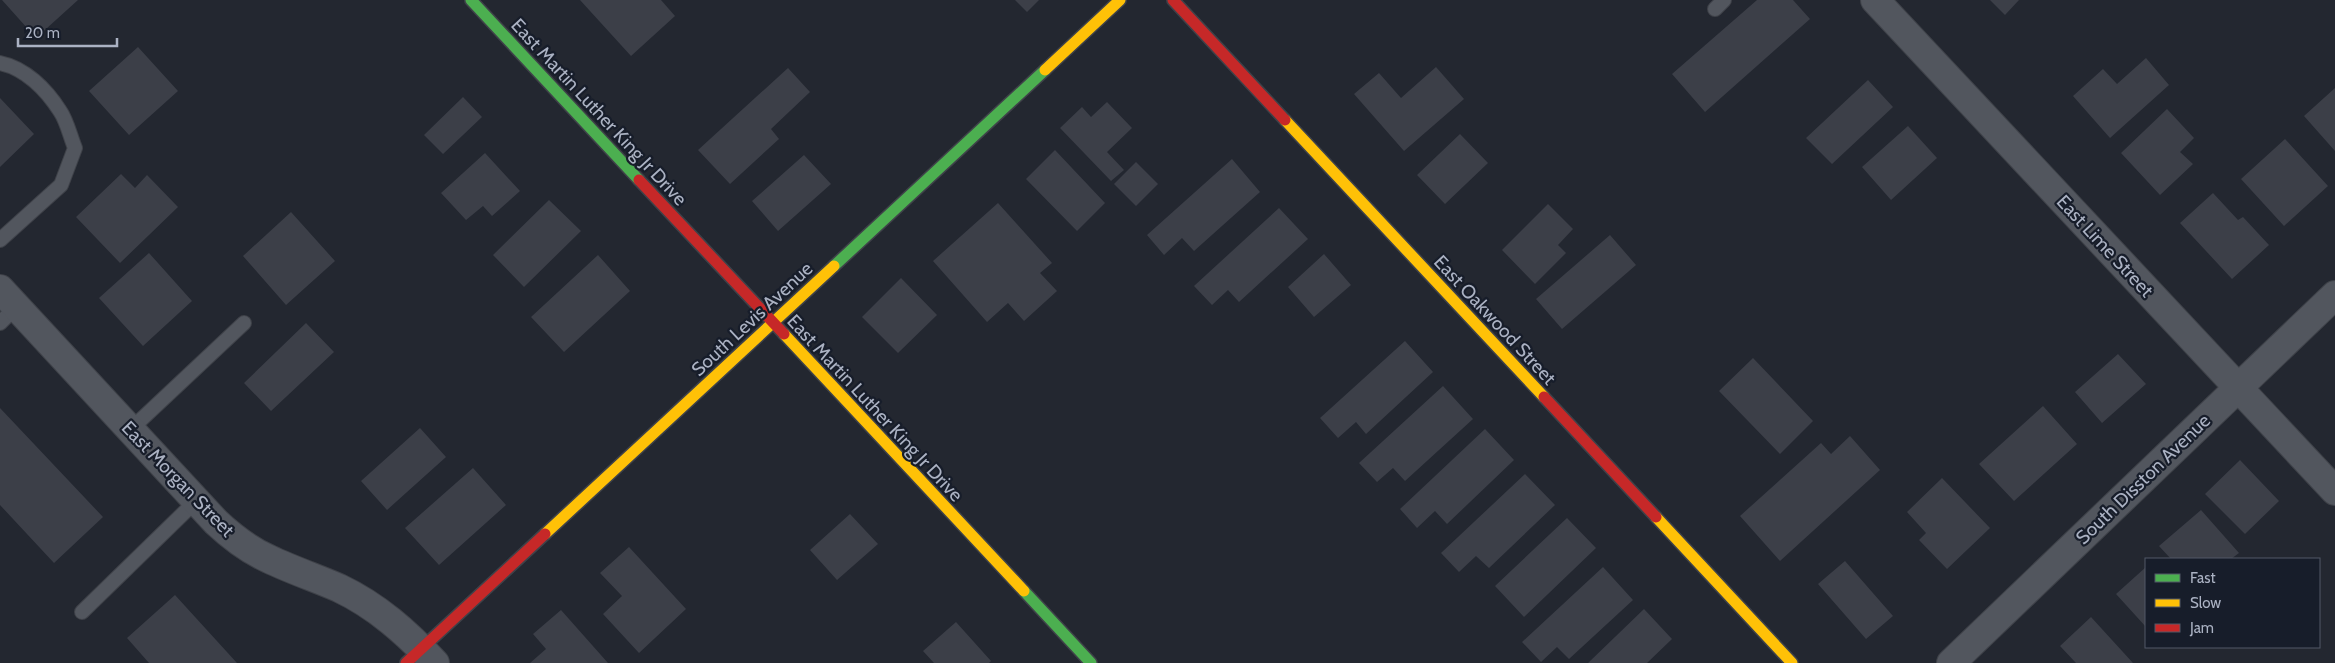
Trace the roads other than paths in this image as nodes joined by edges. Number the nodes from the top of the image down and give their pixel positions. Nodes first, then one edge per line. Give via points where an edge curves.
1 (471, 0) edge
2 (1120, 0) edge
3 (1173, 0) edge
4 (1876, 0) edge
5 (0, 63) edge
6 (0, 240) edge
7 (2335, 296) edge
8 (5, 306) edge
9 (244, 322) dead end
10 (773, 324) junction
11 (2238, 388) junction
12 (130, 430) junction
13 (2335, 491) edge
14 (196, 501) junction
15 (82, 612) dead end
16 (421, 658) edge
17 (1091, 663) edge
18 (1792, 663) edge
19 (1951, 663) edge

1 - 10 street, East Martin Luther King Jr Drive
2 - 10 street, South Levis Avenue
3 - 18 street, East Oakwood Street
4 - 11 street, East Lime Street
5 - 6 lane via 14,66 42,88 61,112 75,148 61,185
7 - 11 street, South Disston Avenue
8 - 12 street, East Morgan Street
9 - 12 lane
10 - 16 street, South Levis Avenue
10 - 17 street, East Martin Luther King Jr Drive
11 - 13 street, East Lime Street
11 - 19 street, South Disston Avenue
12 - 14 street, East Morgan Street
14 - 15 lane
14 - 16 street, East Morgan Street via 247,547 268,559 340,588 368,604 392,621

